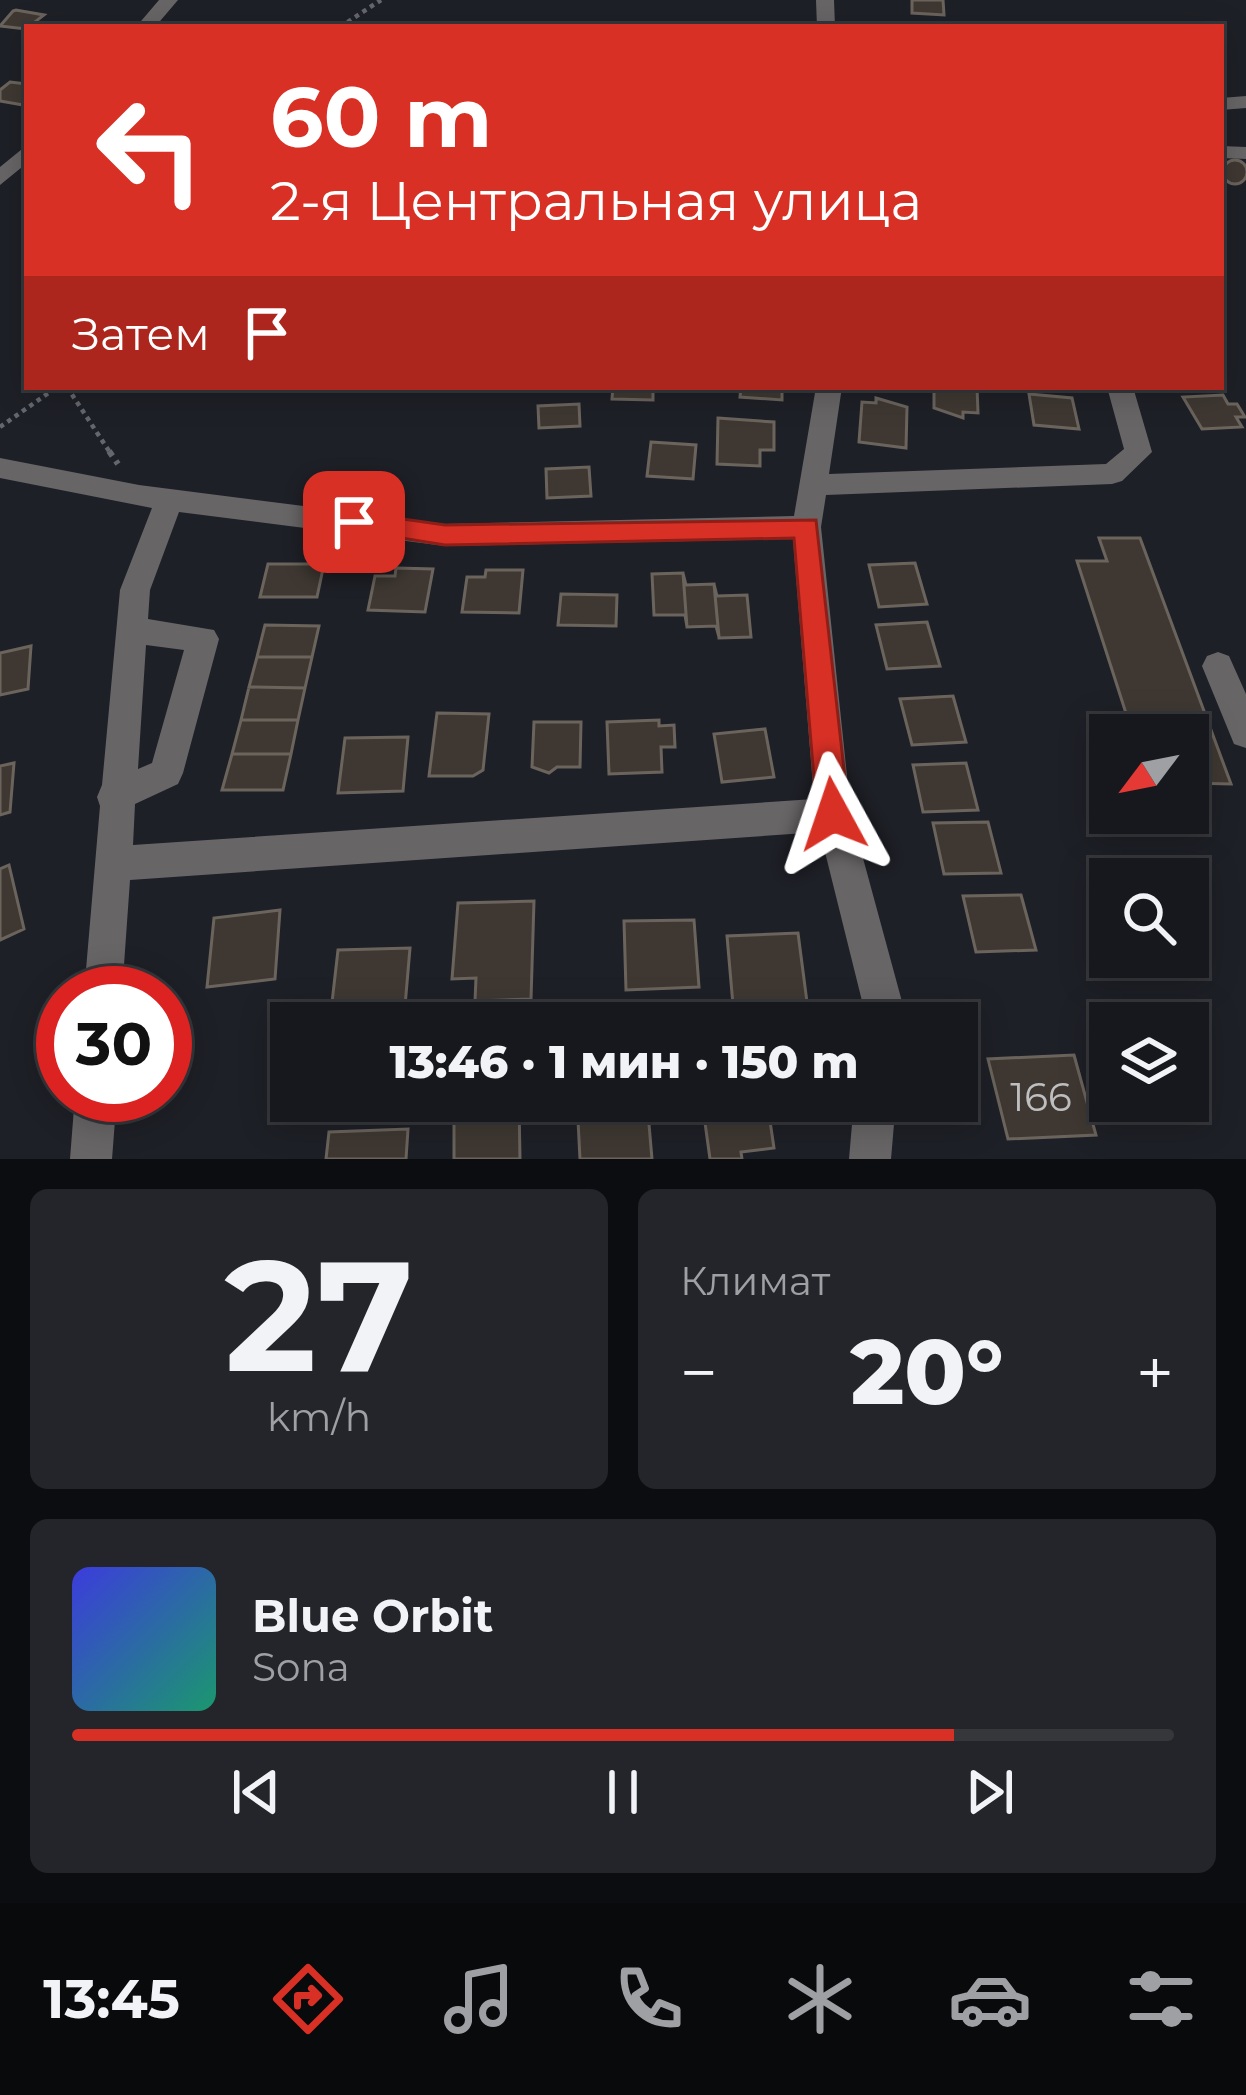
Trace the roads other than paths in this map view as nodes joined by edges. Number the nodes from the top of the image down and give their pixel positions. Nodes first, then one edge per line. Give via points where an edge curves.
1 (169, 0) edge
2 (148, 24) edge
3 (24, 154) edge
4 (0, 178) edge
5 (829, 390) edge
6 (1121, 390) edge
7 (0, 468) edge
8 (814, 485) junction
9 (155, 496) junction
10 (807, 527) junction
11 (132, 630) junction
12 (1218, 665) dead end
13 (1246, 734) edge
14 (114, 797) junction
15 (833, 814) junction
16 (112, 864) junction
17 (105, 966) edge
18 (882, 1002) edge
19 (94, 1122) edge
20 (873, 1122) edge
21 (91, 1159) edge
22 (870, 1159) edge

1 - 2 street
3 - 4 street
5 - 8 street
6 - 8 street via 1138,452 1112,474
7 - 9 street
8 - 10 street
9 - 10 street via 445,535
9 - 11 street
10 - 15 street
11 - 14 street
11 - 14 street via 203,639 166,773
12 - 13 street
14 - 16 street
15 - 16 street
15 - 18 street
16 - 17 street
19 - 21 street
20 - 22 street

